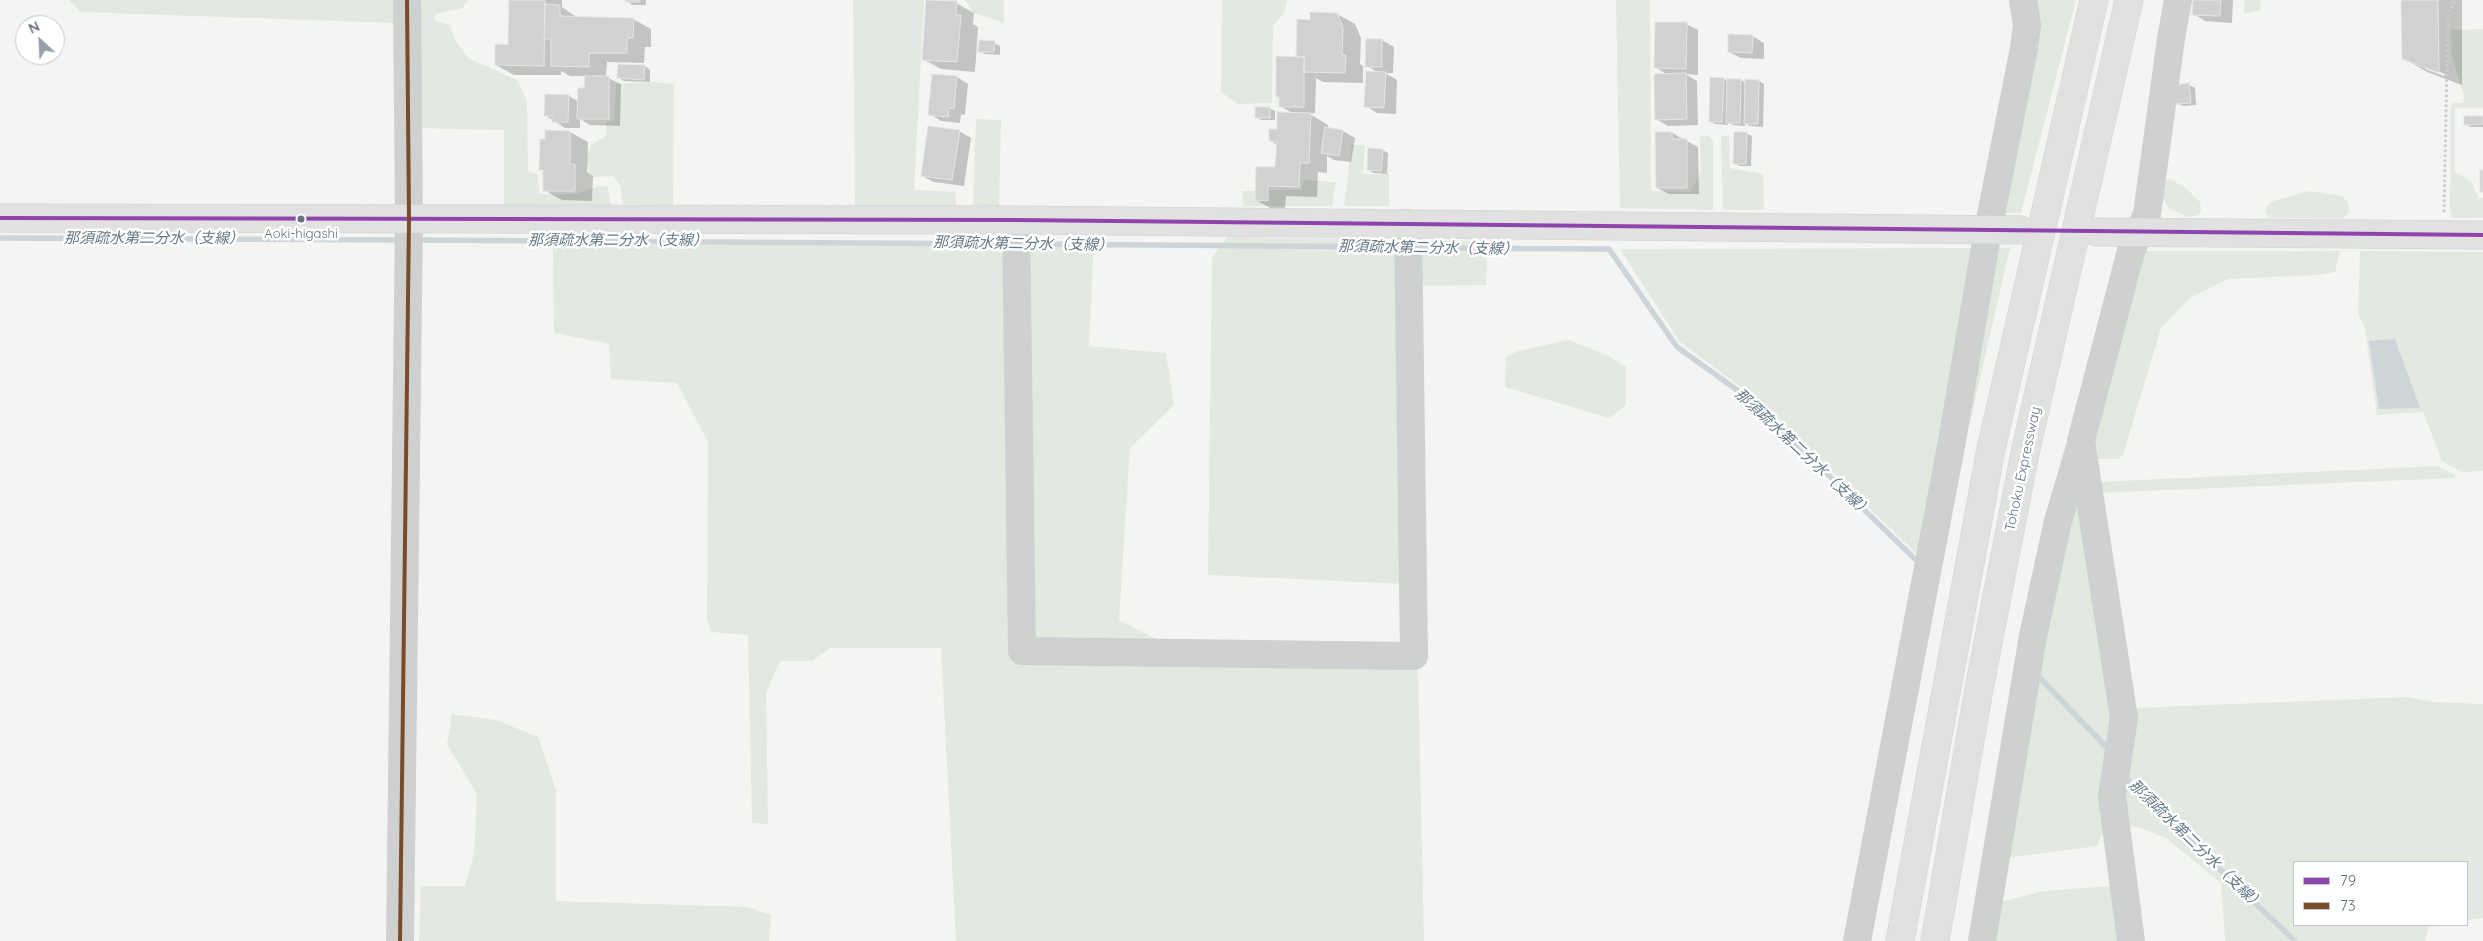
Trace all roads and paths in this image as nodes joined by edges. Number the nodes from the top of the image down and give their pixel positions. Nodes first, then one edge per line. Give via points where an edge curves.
1 (407, 0) edge
2 (2023, 0) edge
3 (2094, 0) edge
4 (2129, 0) edge
5 (2178, 0) edge
6 (2456, 0) edge
7 (0, 218) edge
8 (409, 219) junction
9 (1016, 220) junction
10 (1408, 223) junction
11 (1988, 230) junction
12 (2020, 230) dead end
13 (2096, 232) dead end
14 (2140, 232) junction
15 (2444, 235) junction
16 (2483, 235) edge
17 (2081, 441) junction
18 (400, 941) edge
19 (1857, 941) edge
20 (1900, 941) edge
21 (1935, 941) edge
22 (1982, 941) edge
23 (2131, 941) edge

1 - 8 street
2 - 11 street via 2027,25 2024,48
3 - 20 main road via 1991,448
4 - 21 main road, Tohoku Expressway via 2025,454 1979,689
5 - 14 street via 2147,214
6 - 15 path via 2448,14
7 - 8 main road
8 - 9 main road
8 - 18 street
9 - 10 main road
9 - 10 street via 1022,651 1414,656
10 - 11 main road
11 - 12 main road
11 - 19 street via 1952,441
13 - 14 main road
14 - 15 main road
14 - 17 street via 2131,251
15 - 16 main road
17 - 22 street via 2058,521 2033,636
17 - 23 street via 2124,718 2112,796

